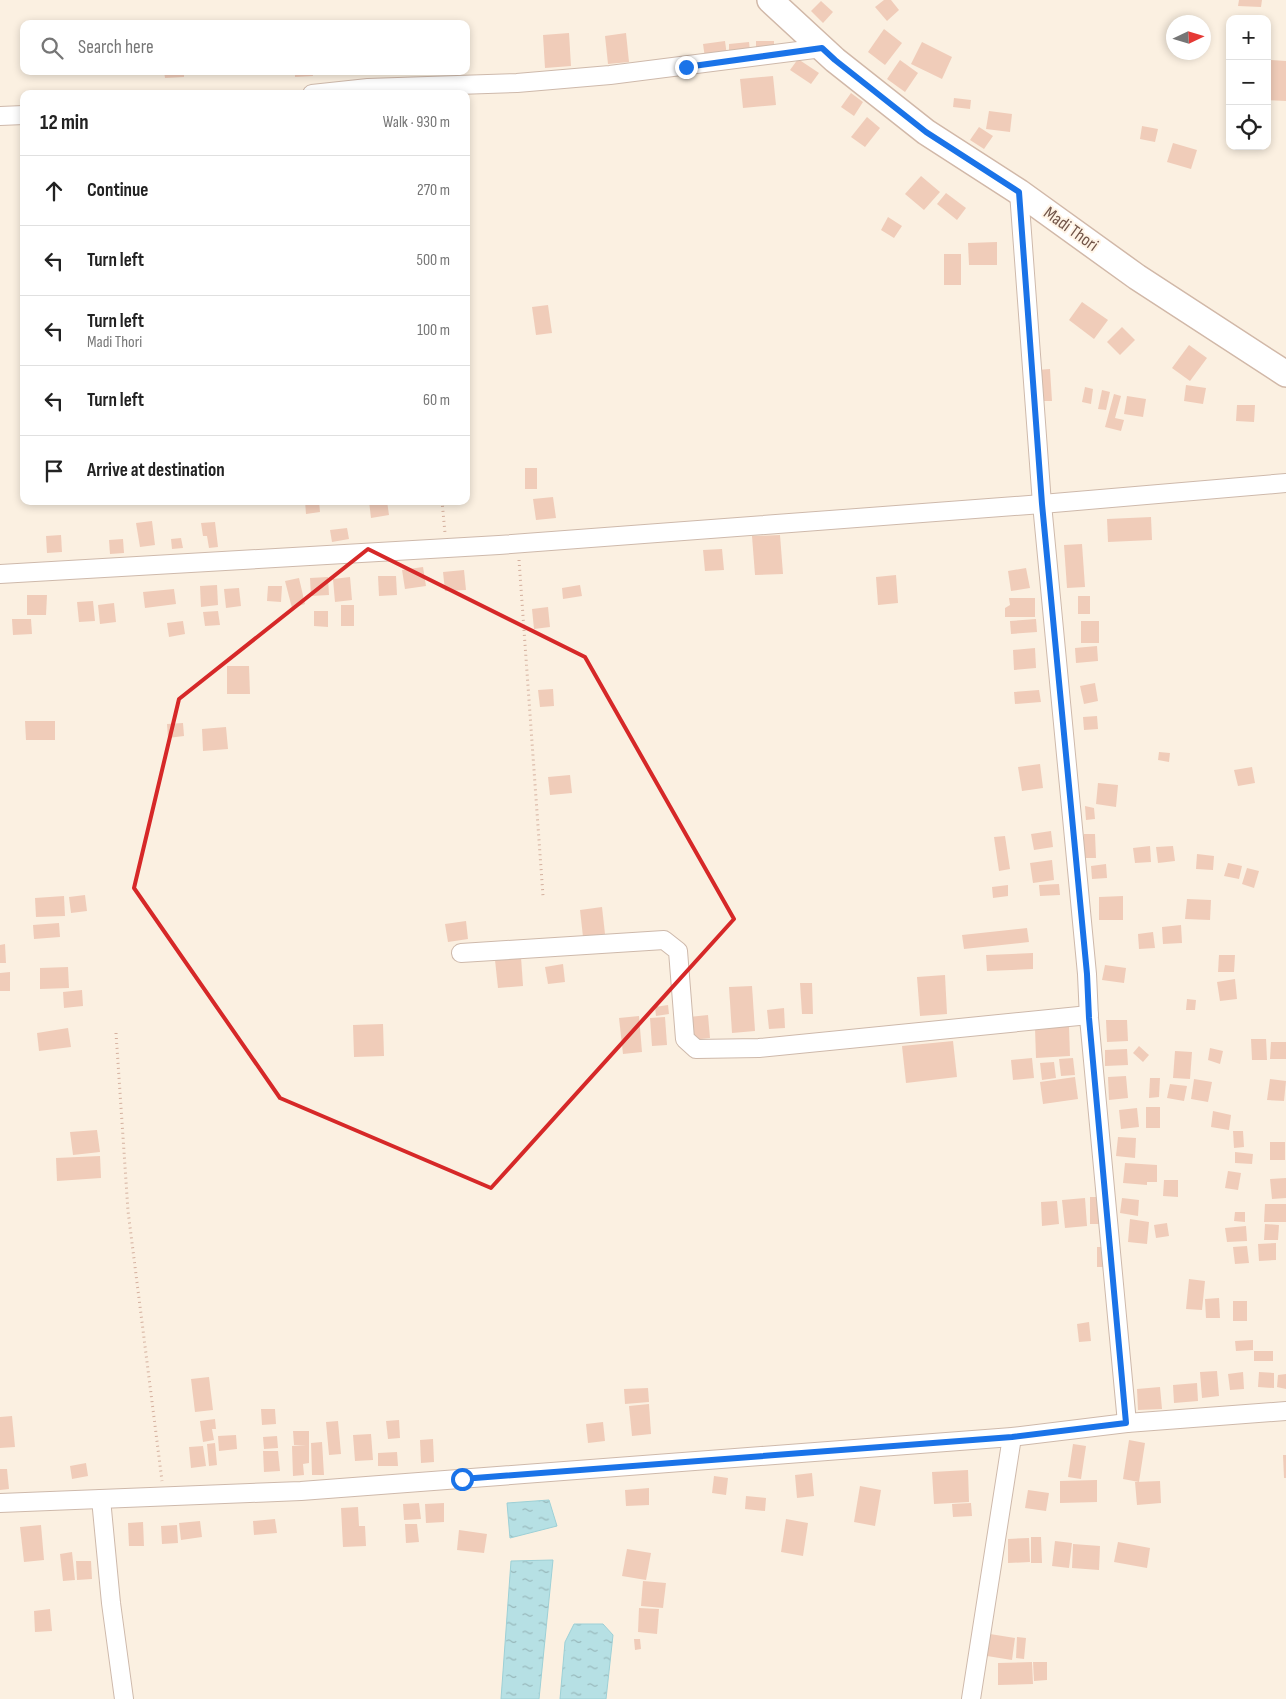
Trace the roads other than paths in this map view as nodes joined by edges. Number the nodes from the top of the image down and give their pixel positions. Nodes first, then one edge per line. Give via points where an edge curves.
1 (770, 0) edge
2 (822, 48) junction
3 (349, 90) edge
4 (20, 115) edge
5 (0, 116) edge
6 (1019, 192) junction
7 (1286, 374) edge
8 (1286, 483) edge
9 (1042, 504) junction
10 (0, 574) edge
11 (460, 953) dead end
12 (1089, 1015) junction
13 (1286, 1411) edge
14 (1126, 1423) junction
15 (1012, 1437) junction
16 (100, 1499) junction
17 (0, 1503) edge
18 (124, 1699) edge
19 (971, 1699) edge

1 - 2 main road, Madi Thori
2 - 3 street via 610,75
2 - 6 main road, Madi Thori via 926,132
4 - 5 street
6 - 7 main road, Madi Thori via 1137,277
6 - 9 street
8 - 9 street
9 - 10 street via 518,544
9 - 12 street
11 - 12 street via 664,940 678,951 685,1039 696,1048 759,1048
12 - 14 street
13 - 14 street
14 - 15 street
15 - 16 street via 301,1491
15 - 19 street
16 - 17 street
16 - 18 street

